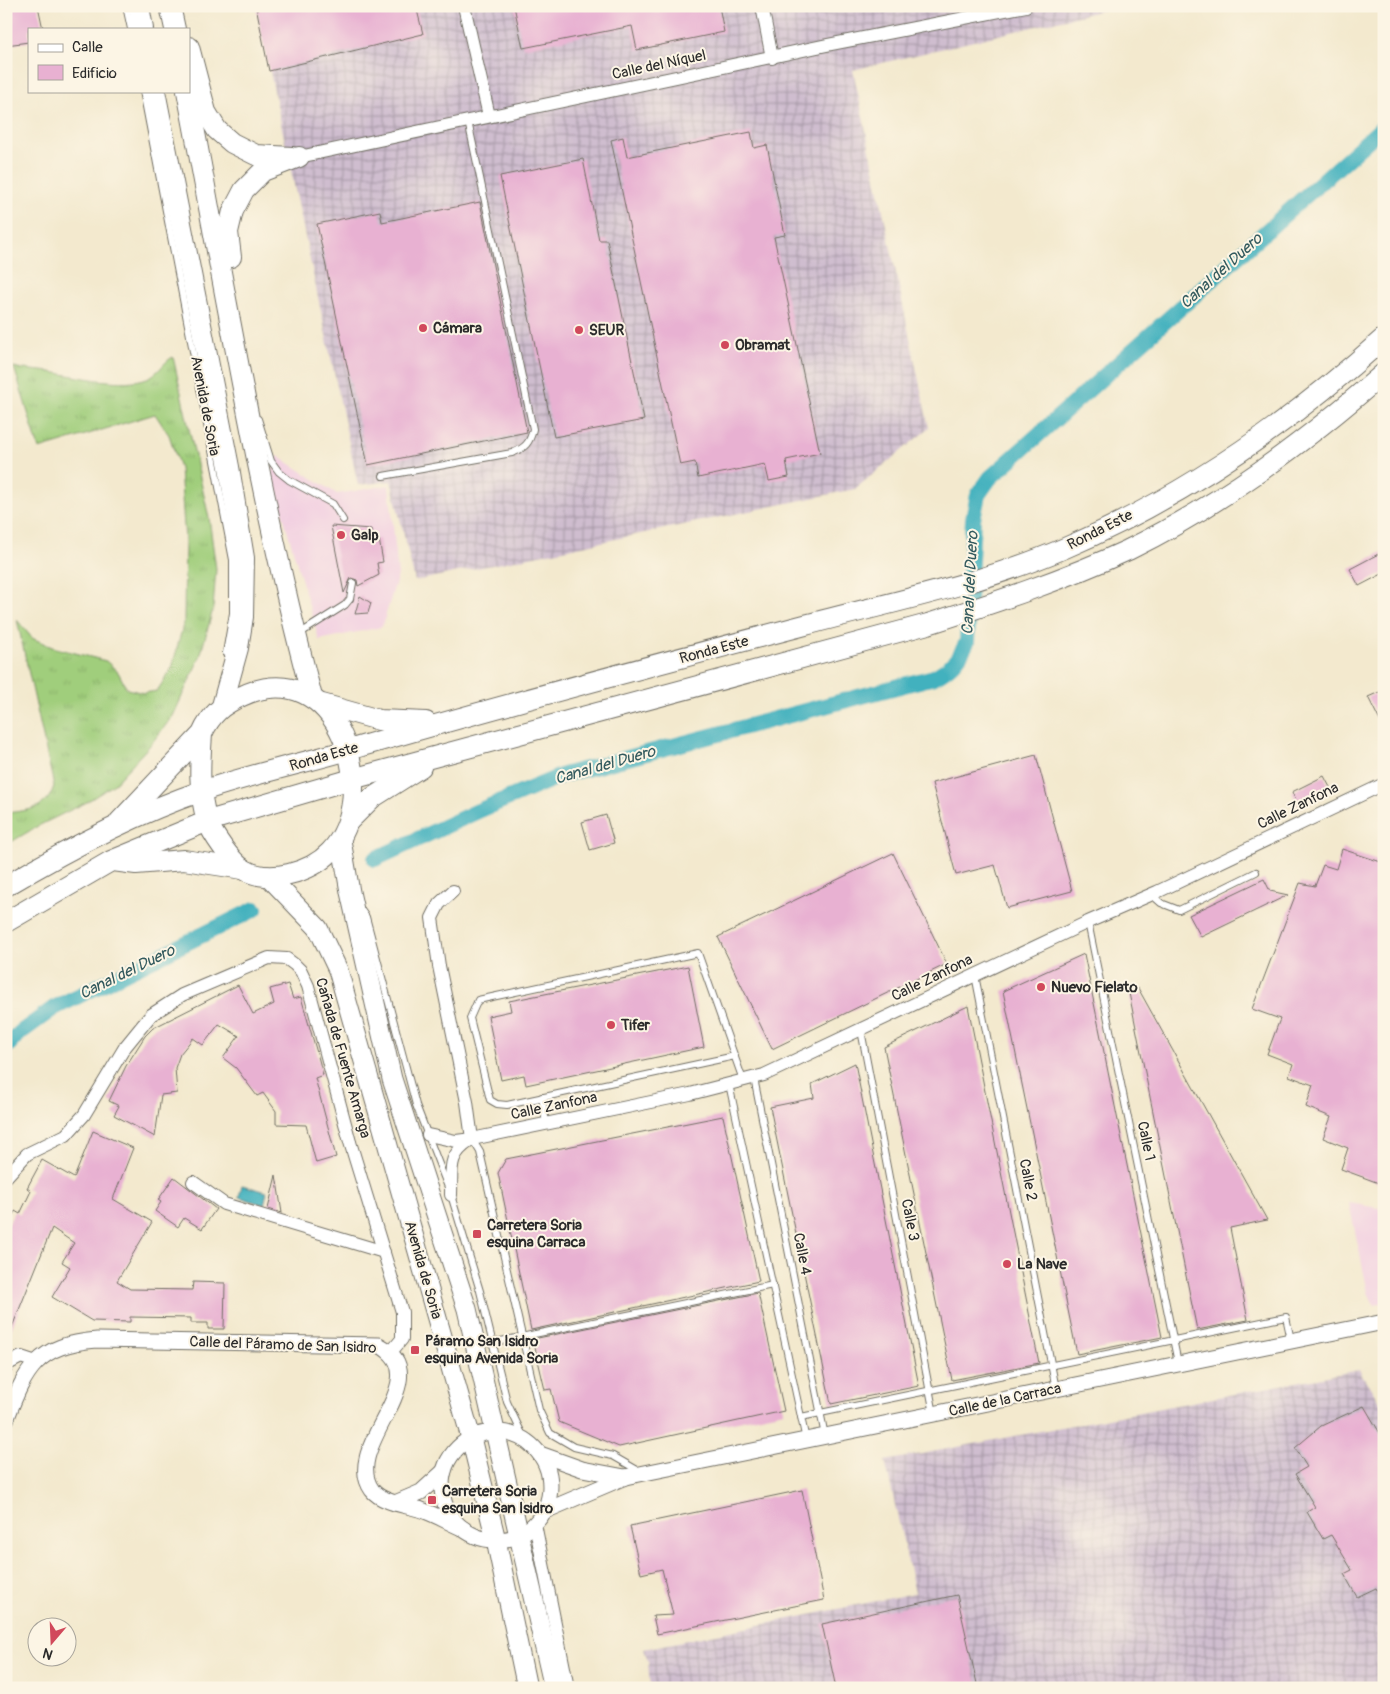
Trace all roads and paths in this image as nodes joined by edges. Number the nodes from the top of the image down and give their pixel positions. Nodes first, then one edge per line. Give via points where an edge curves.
1 (126, 6) edge
2 (138, 6) edge
3 (464, 6) edge
4 (762, 6) edge
5 (1026, 6) edge
6 (171, 7) edge
7 (131, 28) edge
8 (143, 28) edge
9 (175, 28) edge
10 (180, 28) edge
11 (190, 51) edge
12 (772, 58) junction
13 (144, 92) edge
14 (155, 92) edge
15 (187, 92) edge
16 (489, 116) junction
17 (468, 121) junction
18 (299, 157) junction
19 (1384, 338) edge
20 (1384, 374) edge
21 (245, 390) junction
22 (383, 476) dead end
23 (342, 520) dead end
24 (353, 583) dead end
25 (296, 636) junction
26 (226, 657) dead end
27 (317, 700) junction
28 (218, 704) junction
29 (443, 723) junction
30 (205, 727) junction
31 (347, 751) junction
32 (442, 755) junction
33 (352, 779) junction
34 (1384, 784) edge
35 (202, 791) junction
36 (208, 821) junction
37 (349, 821) junction
38 (114, 828) junction
39 (341, 840) junction
40 (111, 861) junction
41 (243, 869) junction
42 (1256, 872) dead end
43 (268, 876) junction
44 (6, 886) edge
45 (453, 891) dead end
46 (350, 892) junction
47 (1152, 895) junction
48 (6, 922) edge
49 (1088, 922) junction
50 (975, 975) junction
51 (861, 1030) junction
52 (735, 1056) junction
53 (749, 1079) junction
54 (729, 1084) junction
55 (542, 1096) junction
56 (546, 1124) junction
57 (428, 1135) junction
58 (472, 1139) junction
59 (6, 1177) edge
60 (193, 1182) dead end
61 (451, 1195) junction
62 (384, 1252) junction
63 (773, 1285) junction
64 (1384, 1322) edge
65 (521, 1337) junction
66 (1174, 1340) junction
67 (1292, 1341) junction
68 (491, 1343) junction
69 (391, 1352) junction
70 (36, 1362) junction
71 (1178, 1364) junction
72 (1051, 1365) junction
73 (6, 1368) edge
74 (1056, 1389) junction
75 (931, 1391) junction
76 (820, 1413) junction
77 (934, 1414) junction
78 (801, 1417) junction
79 (6, 1420) edge
80 (496, 1432) junction
81 (825, 1436) junction
82 (471, 1438) junction
83 (525, 1440) junction
84 (806, 1440) junction
85 (540, 1454) junction
86 (444, 1471) junction
87 (642, 1473) junction
88 (626, 1477) junction
89 (395, 1503) junction
90 (545, 1510) junction
91 (464, 1529) junction
92 (527, 1530) junction
93 (496, 1540) junction
94 (527, 1688) edge
95 (554, 1688) edge
96 (568, 1688) edge

1 - 7 lane
2 - 8 highway
3 - 16 street
4 - 12 street
5 - 12 street, Calle del Níquel
6 - 9 highway
6 - 10 highway
11 - 18 highway via 206,112 217,130 232,143 256,155
12 - 16 street, Calle del Níquel
13 - 26 lane, Avenida de Soria via 233,560 233,612
14 - 28 highway, Avenida de Soria via 244,558 243,617 238,648
15 - 21 highway
16 - 17 street, Calle del Níquel
17 - 18 street, Calle del Níquel
17 - 22 lane via 533,429 524,448 512,453
18 - 21 highway via 263,171 244,190 233,211 228,232
19 - 29 highway, Ronda Este via 1291,416 1200,477 1063,549 928,593
20 - 32 highway, Ronda Este via 1291,451 1215,501 1128,549 1004,600 928,624
21 - 23 lane via 271,461 289,480 332,504
21 - 25 highway via 262,485
24 - 25 lane via 350,599 345,605
25 - 27 highway
27 - 28 highway via 291,689 270,687
27 - 29 highway via 379,720
27 - 31 highway via 336,723
28 - 30 highway
29 - 31 highway, Ronda Este
30 - 35 highway
30 - 38 highway
31 - 33 highway
31 - 35 highway, Ronda Este
32 - 33 highway, Ronda Este
32 - 37 highway via 383,790
33 - 36 highway, Ronda Este
33 - 37 highway
34 - 47 street, Calle Zanfona
35 - 36 highway
35 - 38 highway, Ronda Este
36 - 40 highway, Ronda Este
36 - 41 highway via 221,845
37 - 39 highway
38 - 44 highway, Ronda Este
39 - 43 highway via 309,868 292,874
39 - 46 main road, Avenida de Soria
40 - 41 highway via 136,864 184,860
40 - 48 highway, Ronda Este
41 - 43 highway
42 - 47 lane via 1179,910 1161,903
43 - 82 main road, Avenida de Soria via 318,928 338,970
45 - 58 street via 439,904 432,918
46 - 57 lane, Avenida de Soria via 366,918 416,1105
46 - 80 main road, Avenida de Soria via 392,1079 465,1302
47 - 49 street, Calle Zanfona
49 - 50 street, Calle Zanfona
49 - 66 lane, Calle 1
50 - 51 street, Calle Zanfona
50 - 72 lane, Calle 2
51 - 53 street, Calle Zanfona
51 - 75 lane, Calle 3
52 - 53 lane, Calle 4
52 - 55 lane
52 - 55 lane, Calle 4 via 698,953 478,1000 470,1018 490,1100 507,1104
53 - 54 street, Calle Zanfona
53 - 76 lane, Calle 4
54 - 56 street, Calle Zanfona
54 - 63 lane
55 - 56 lane
56 - 58 street, Calle Zanfona
57 - 58 street, Calle Zanfona via 456,1141
57 - 61 lane, Avenida de Soria
58 - 61 street via 452,1158
58 - 65 lane via 480,1152
59 - 62 street, Cañada de Fuente Amarga via 27,1154 66,1135 84,1115 125,1047 151,1015 182,995 268,958 287,959 301,971 308,986
60 - 62 street via 224,1204
61 - 68 lane, Avenida de Soria via 480,1291
62 - 69 street, Cañada de Fuente Amarga via 402,1312 402,1339
63 - 65 lane
63 - 78 lane
64 - 67 street, Calle de la Carraca
65 - 68 lane
65 - 87 lane via 539,1410 550,1433 574,1447 613,1456
66 - 67 lane via 1286,1318
66 - 71 lane, Calle 1
66 - 72 lane
67 - 71 street, Calle de la Carraca
68 - 83 lane, Avenida de Soria via 506,1402
69 - 70 street, Calle del Páramo de San Isidro via 379,1345 97,1340 73,1342 42,1355
69 - 89 street, Calle del Páramo de San Isidro via 399,1374 399,1388 367,1454 366,1472 373,1491
70 - 73 street via 21,1357
70 - 79 street, Calle del Páramo de San Isidro via 26,1373
71 - 74 street, Calle de la Carraca
72 - 74 lane, Calle 2
72 - 75 lane
74 - 77 street, Calle de la Carraca
75 - 76 lane
75 - 77 lane, Calle 3
76 - 78 lane
76 - 81 lane, Calle 4
77 - 81 street, Calle de la Carraca
78 - 84 lane
80 - 82 street
80 - 83 street
80 - 92 main road, Avenida de Soria
81 - 84 street, Calle de la Carraca
82 - 86 street via 450,1459
82 - 93 main road, Avenida de Soria
83 - 85 street
84 - 87 street, Calle de la Carraca
85 - 88 street, Calle de la Carraca via 582,1469
85 - 90 street via 550,1480
86 - 89 street via 421,1492
86 - 91 street via 442,1487 446,1507
87 - 88 street, Calle de la Carraca
88 - 90 street, Calle de la Carraca
89 - 91 street, Calle del Páramo de San Isidro via 421,1510
90 - 92 street
91 - 93 street, Calle del Páramo de San Isidro via 476,1536
92 - 93 street
92 - 95 main road, Avenida de Soria
92 - 96 street, Avenida de Soria
93 - 94 main road, Avenida de Soria

